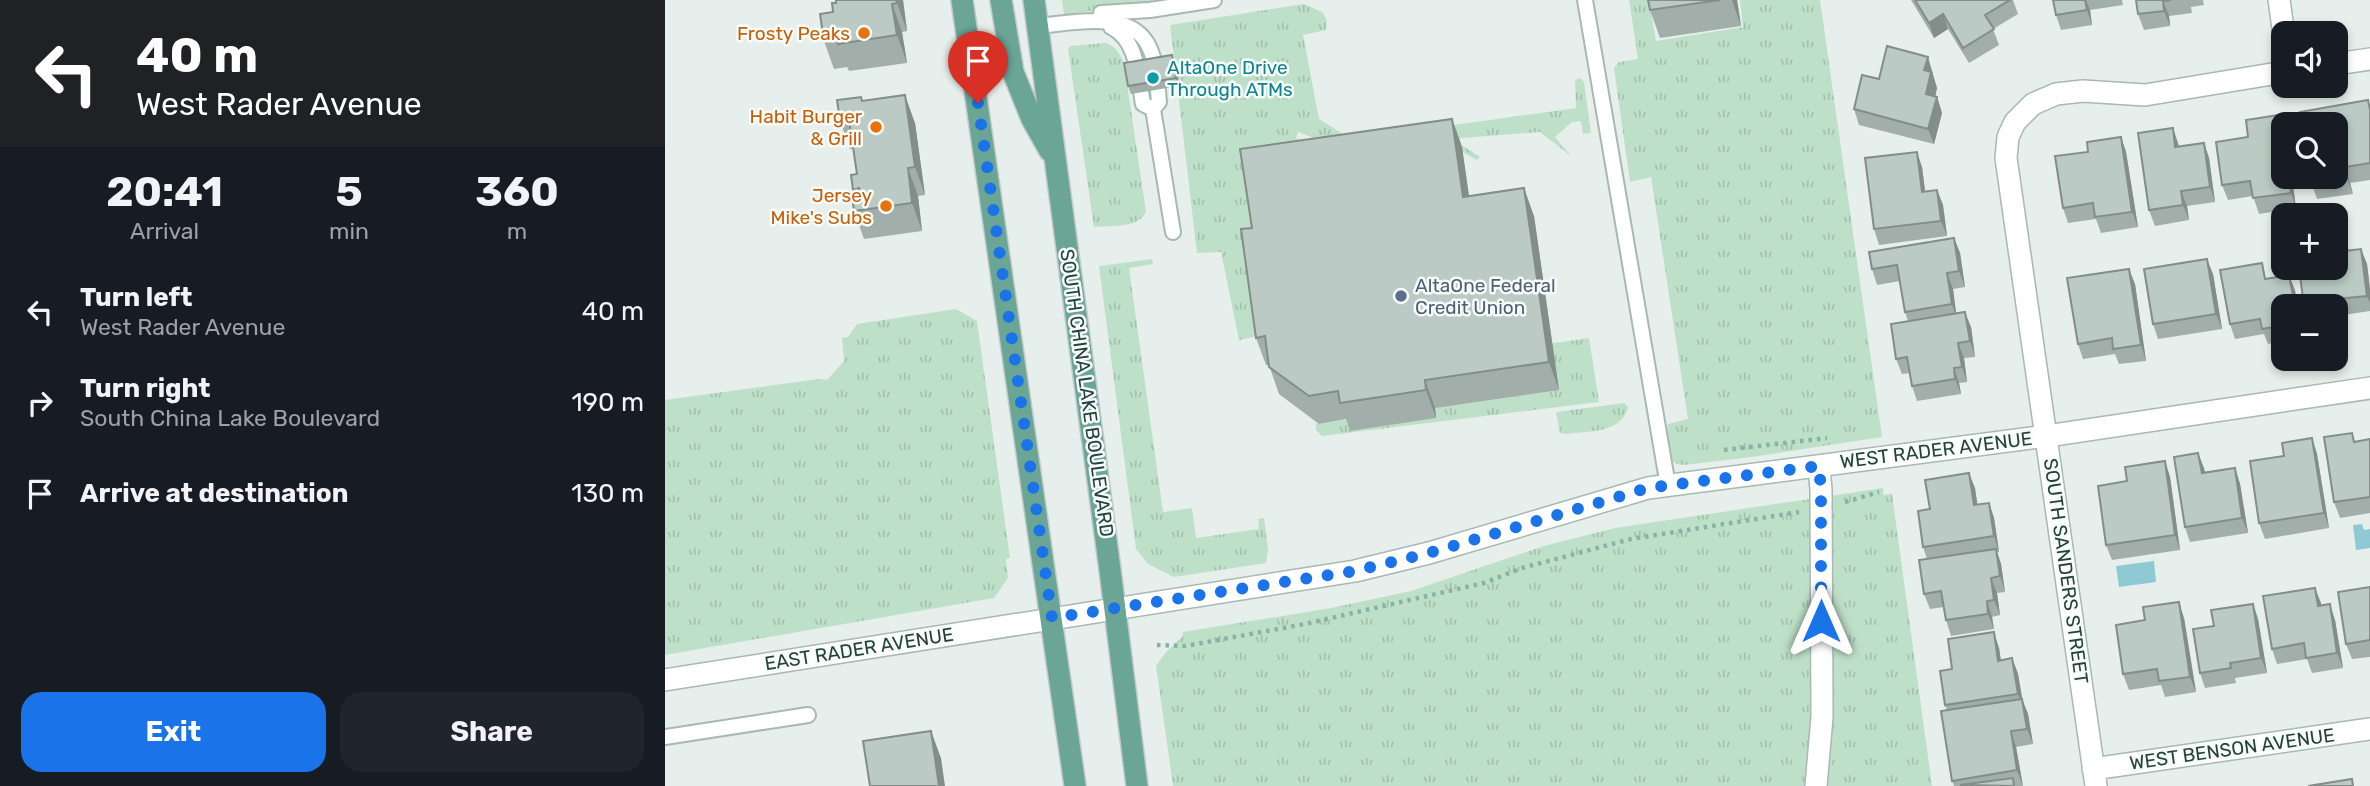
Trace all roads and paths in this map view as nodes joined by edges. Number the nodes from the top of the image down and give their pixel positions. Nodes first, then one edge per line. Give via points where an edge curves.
1 (962, 0) edge
2 (1001, 0) edge
3 (1214, 0) edge
4 (1585, 0) edge
5 (2279, 0) edge
6 (1035, 13) edge
7 (2282, 21) edge
8 (2370, 59) edge
9 (2348, 62) edge
10 (2271, 74) edge
11 (1057, 162) junction
12 (1173, 232) dead end
13 (2370, 388) edge
14 (2047, 436) junction
15 (1833, 437) dead end
16 (1724, 450) dead end
17 (1819, 466) junction
18 (1668, 485) junction
19 (1879, 492) dead end
20 (1841, 503) dead end
21 (1803, 511) dead end
22 (1114, 608) junction
23 (1052, 618) junction
24 (1157, 645) dead end
25 (665, 680) edge
26 (808, 715) dead end
27 (2370, 729) edge
28 (665, 737) edge
29 (2095, 777) edge
30 (1075, 786) edge
31 (1137, 786) edge
32 (1816, 786) edge

1 - 23 main road
2 - 11 main road via 1013,72 1032,119
3 - 6 lane via 1150,10 1066,16
4 - 18 lane
5 - 7 street
6 - 11 main road, SOUTH CHINA LAKE BOULEVARD
6 - 12 lane via 1114,22 1146,41 1155,67 1159,103 1153,109
8 - 9 street
10 - 14 street, SOUTH SANDERS STREET via 2145,94 2056,93 2033,104 2015,122 2006,158
11 - 22 main road, SOUTH CHINA LAKE BOULEVARD
13 - 14 street, WEST RADER AVENUE
14 - 17 street, WEST RADER AVENUE
14 - 29 street, SOUTH SANDERS STREET
15 - 16 path
17 - 18 street, WEST RADER AVENUE
17 - 32 street via 1822,717
18 - 22 street, WEST RADER AVENUE via 1355,571
19 - 20 path
21 - 24 path via 1632,539 1522,568 1484,583 1305,624 1185,646
22 - 23 street, WEST RADER AVENUE
22 - 31 main road, SOUTH CHINA LAKE BOULEVARD
23 - 25 street, EAST RADER AVENUE
23 - 30 main road
26 - 28 lane
27 - 29 street, WEST BENSON AVENUE

